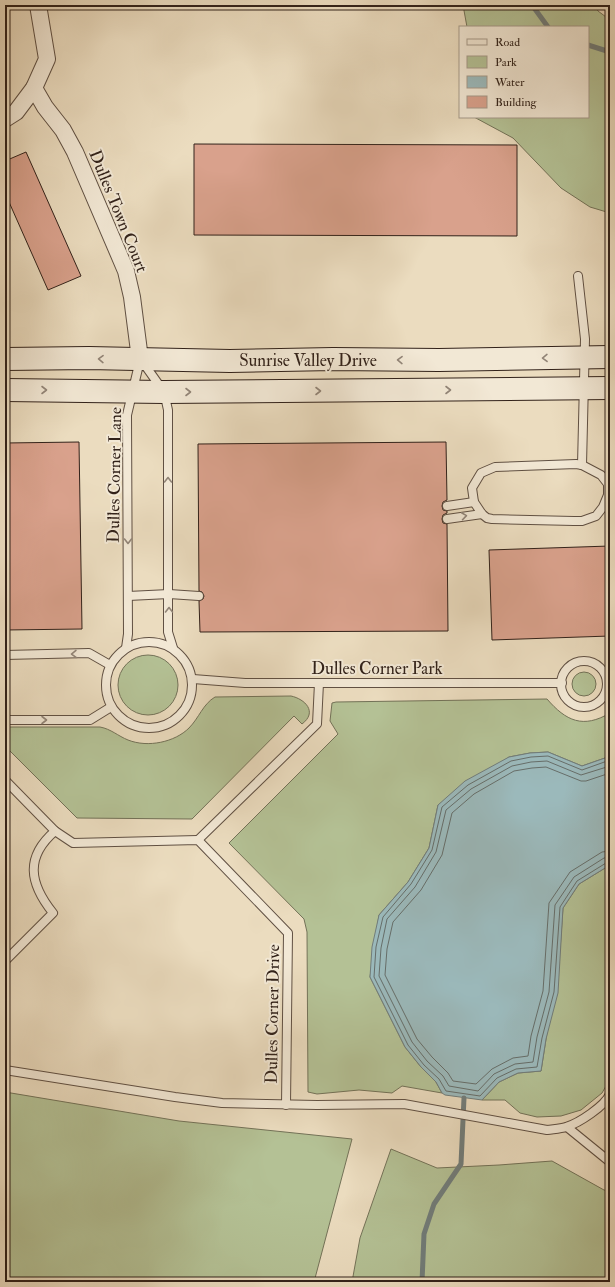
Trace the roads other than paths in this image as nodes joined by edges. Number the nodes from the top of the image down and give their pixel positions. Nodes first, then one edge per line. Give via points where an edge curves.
1 (38, 5) edge
2 (34, 88) junction
3 (5, 119) edge
4 (578, 276) dead end
5 (584, 357) junction
6 (610, 357) edge
7 (5, 359) edge
8 (140, 359) junction
9 (610, 388) edge
10 (584, 389) junction
11 (5, 390) edge
12 (132, 390) junction
13 (164, 392) junction
14 (582, 465) junction
15 (474, 502) junction
16 (447, 506) dead end
17 (482, 514) junction
18 (447, 519) dead end
19 (169, 594) junction
20 (128, 596) junction
21 (199, 596) dead end
22 (126, 648) junction
23 (173, 648) junction
24 (5, 655) edge
25 (110, 665) junction
26 (193, 679) junction
27 (320, 683) junction
28 (562, 683) junction
29 (111, 707) junction
30 (5, 720) edge
31 (5, 780) edge
32 (55, 831) junction
33 (198, 840) junction
34 (5, 961) edge
35 (5, 1070) edge
36 (610, 1094) edge
37 (286, 1105) junction
38 (567, 1127) junction
39 (610, 1162) edge

1 - 2 street via 47,59
2 - 3 street via 16,112
2 - 8 street, Dulles Town Court via 75,152 126,270
4 - 5 lane via 585,339
5 - 6 main road, Sunrise Valley Drive
5 -> 8 main road, Sunrise Valley Drive via 230,361
5 - 10 lane
8 -> 7 main road, Sunrise Valley Drive
8 - 12 lane, Dulles Corner Lane
8 - 13 lane
9 - 10 main road, Sunrise Valley Drive
13 -> 10 main road, Sunrise Valley Drive
10 - 14 lane
11 -> 12 main road, Sunrise Valley Drive
12 - 13 main road, Sunrise Valley Drive
12 -> 20 lane, Dulles Corner Lane via 127,415
19 -> 13 lane via 168,410
14 - 15 lane via 495,467 481,474 472,488
14 - 17 lane via 601,475 608,484 608,495 596,516 574,521 492,519
15 - 16 lane
15 - 17 lane
18 -> 17 lane
19 - 20 lane
19 - 21 lane
23 -> 19 lane via 168,632
20 - 22 lane, Dulles Corner Lane
22 - 23 lane via 150,641
22 - 25 lane
23 - 26 lane via 182,656
25 -> 24 lane via 89,654
25 - 29 lane via 106,693
26 - 27 lane, Dulles Corner Park via 245,683
26 - 29 lane via 192,694 187,708 177,720 163,727 148,729 134,726 121,718
27 - 28 lane, Dulles Corner Park
27 - 33 lane via 316,724
28 - 28 lane via 564,696 571,703 581,707 597,704 606,694 608,685 602,670 589,661 572,664 565,671
30 -> 29 lane via 90,720
31 - 32 lane
32 - 33 lane via 73,842
32 - 34 lane via 42,844 33,870 38,890 53,913
33 - 37 lane, Dulles Corner Drive via 288,933
35 - 37 lane, Dulles Corner Drive via 222,1103
36 - 38 lane via 608,1099 586,1116
37 - 38 lane, Dulles Corner Drive via 404,1104 547,1130
38 - 39 lane

